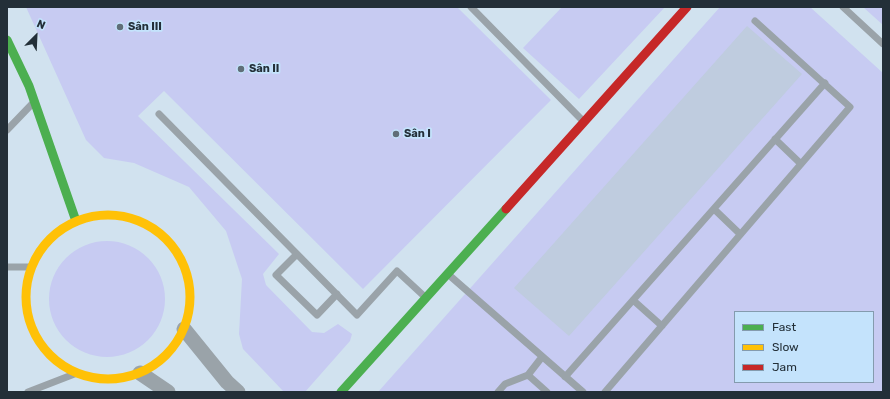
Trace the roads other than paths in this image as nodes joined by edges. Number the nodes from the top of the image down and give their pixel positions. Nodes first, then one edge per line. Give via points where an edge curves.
1 (471, 7) edge
2 (687, 7) edge
3 (843, 7) edge
4 (755, 20) dead end
5 (7, 40) edge
6 (883, 44) edge
7 (824, 83) junction
8 (35, 101) junction
9 (159, 114) dead end
10 (584, 122) junction
11 (7, 130) edge
12 (775, 140) junction
13 (801, 164) junction
14 (714, 209) junction
15 (76, 221) junction
16 (740, 234) junction
17 (297, 254) junction
18 (7, 267) edge
19 (31, 267) junction
20 (447, 274) junction
21 (337, 294) junction
22 (426, 298) junction
23 (633, 300) junction
24 (662, 326) junction
25 (184, 329) junction
26 (542, 357) junction
27 (77, 373) junction
28 (140, 373) junction
29 (528, 375) junction
30 (565, 377) junction
31 (28, 392) edge
32 (168, 392) edge
33 (238, 392) edge
34 (341, 392) edge
35 (498, 392) edge
36 (547, 392) edge
37 (583, 392) edge
38 (605, 392) edge

1 - 10 lane
2 - 10 street
3 - 6 lane
4 - 7 lane
5 - 8 street
7 - 12 lane
7 - 13 lane via 850,107
8 - 11 lane
8 - 15 street
9 - 17 lane
10 - 20 street
12 - 13 lane
12 - 14 lane
13 - 16 lane
14 - 16 lane
14 - 23 lane
15 - 19 street via 57,232 42,248
15 - 25 street via 103,215 130,218 156,230 175,250 188,275 190,302
16 - 24 lane
17 - 21 lane
17 - 21 lane via 276,275 317,315
18 - 19 lane
19 - 27 street via 26,292 28,317 38,340 55,360
20 - 22 street
20 - 26 lane
21 - 22 lane via 357,315 397,271
22 - 34 street
23 - 24 lane
23 - 30 lane
24 - 38 lane
25 - 28 street via 174,348 158,363
25 - 33 street
26 - 29 lane
26 - 30 lane
27 - 28 street via 105,379 119,379
27 - 31 lane
28 - 32 street
29 - 35 lane via 505,384
29 - 36 lane
30 - 37 lane

